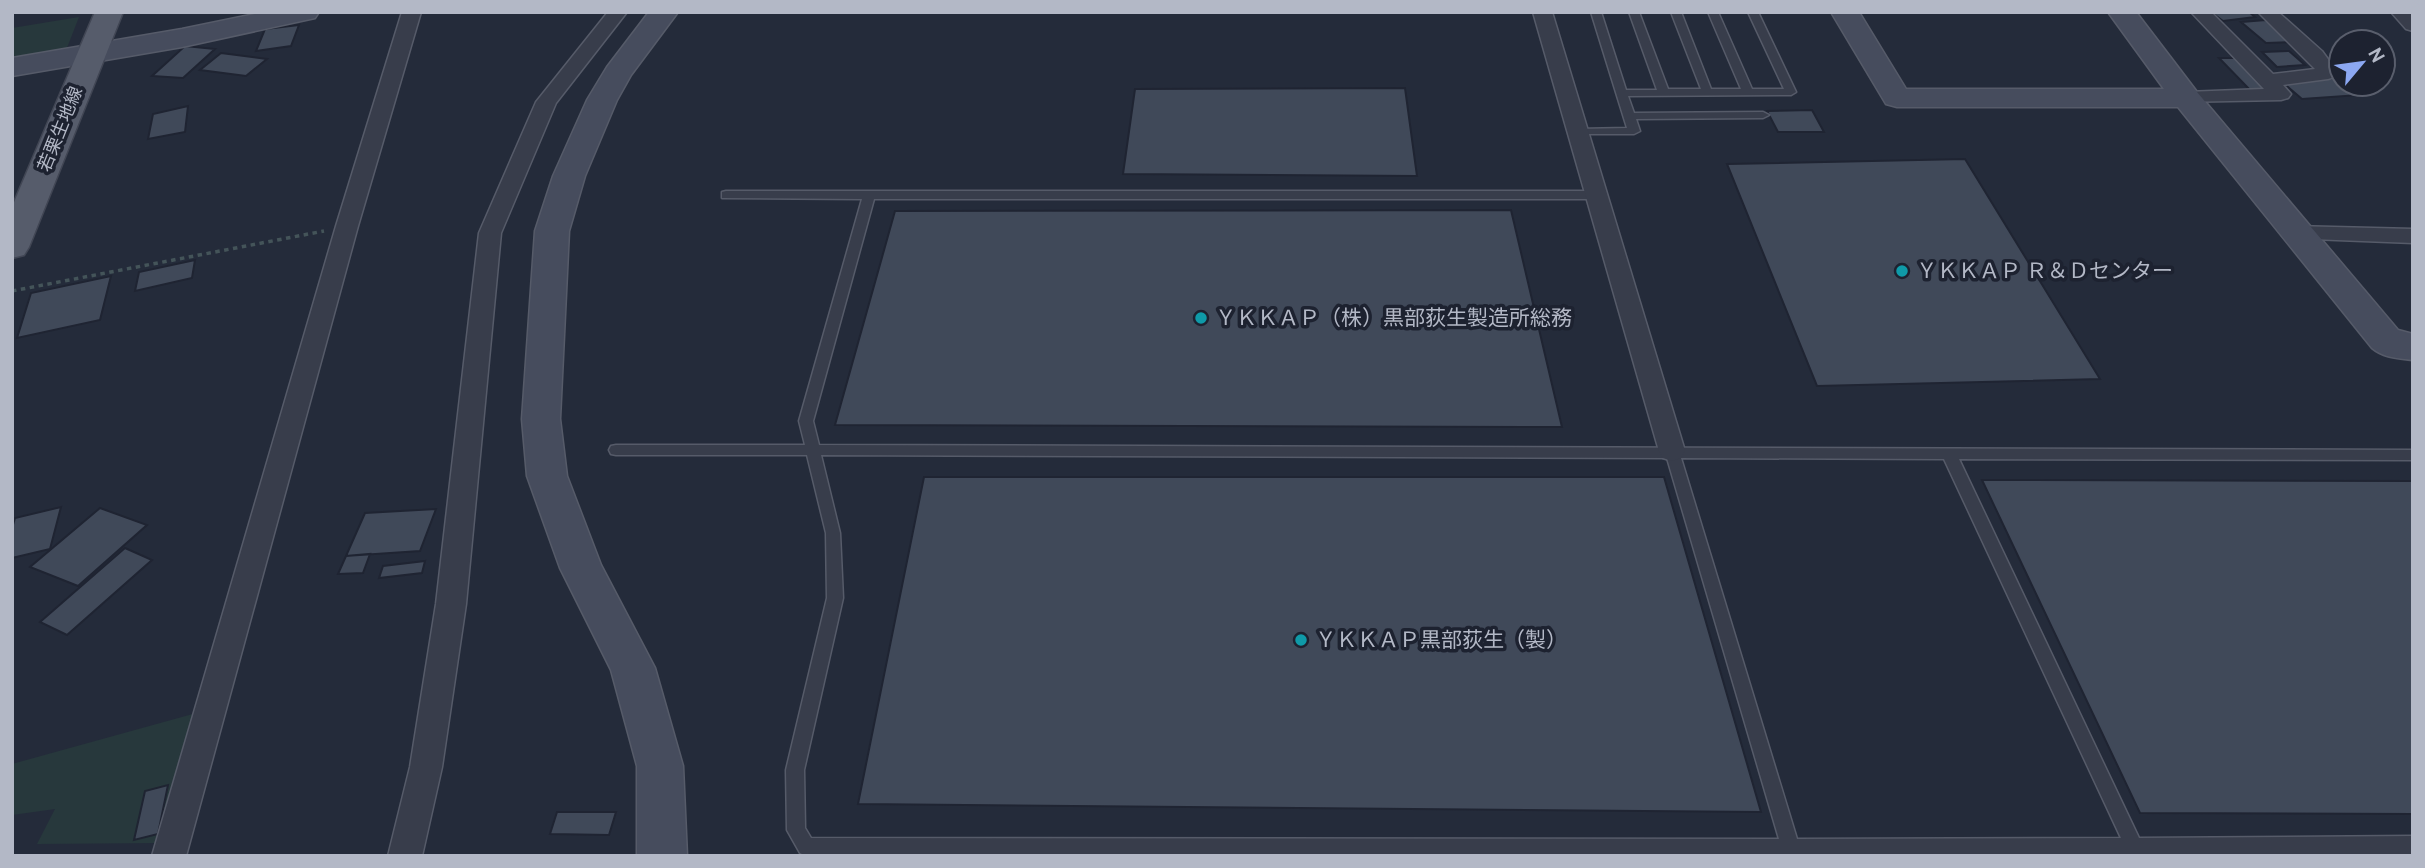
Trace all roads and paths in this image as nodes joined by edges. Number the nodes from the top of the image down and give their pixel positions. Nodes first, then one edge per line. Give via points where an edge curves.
1 (109, 12) edge
2 (306, 12) edge
3 (412, 12) edge
4 (618, 12) edge
5 (664, 12) edge
6 (1542, 12) edge
7 (1596, 12) edge
8 (1633, 12) edge
9 (1676, 12) edge
10 (1713, 12) edge
11 (1753, 12) edge
12 (1845, 12) edge
13 (2122, 12) edge
14 (2200, 12) edge
15 (2267, 12) edge
16 (2400, 12) edge
17 (2413, 24) edge
18 (91, 54) junction
19 (12, 67) edge
20 (2267, 81) junction
21 (1707, 92) junction
22 (1748, 92) junction
23 (1621, 93) junction
24 (1664, 93) junction
25 (2186, 98) junction
26 (1629, 116) junction
27 (1763, 116) dead end
28 (1578, 132) junction
29 (726, 195) dead end
30 (869, 195) junction
31 (1597, 195) junction
32 (347, 226) junction
33 (2294, 233) junction
34 (2413, 236) edge
35 (12, 247) edge
36 (12, 291) edge
37 (2413, 347) edge
38 (616, 450) dead end
39 (813, 450) junction
40 (1672, 451) junction
41 (1950, 454) junction
42 (2413, 455) edge
43 (2133, 845) junction
44 (2413, 845) edge
45 (1790, 847) junction
46 (2028, 851) edge
47 (1912, 852) edge
48 (169, 856) edge
49 (405, 856) edge
50 (662, 856) edge

1 - 18 main road, 若栗生地線
2 - 18 street
3 - 32 street
4 - 49 street via 546,102 490,233 451,604 426,767
5 - 50 street via 602,100 569,176 552,231 541,419 547,476 581,568 632,668 660,766
6 - 28 street
7 - 23 lane
8 - 24 lane
9 - 21 lane
10 - 22 lane
11 - 22 lane via 1791,92
12 - 25 street via 1897,98
13 - 25 street
14 - 20 street
15 - 20 street via 2315,55 2328,73
16 - 17 street
18 - 19 street
18 - 35 main road, 若栗生地線
20 - 25 street via 2281,94
21 - 22 lane
21 - 24 lane
23 - 24 lane
23 - 26 lane
25 - 33 street
26 - 27 lane
26 - 28 lane via 1634,131
28 - 31 street
29 - 30 lane
30 - 31 lane
30 - 39 lane via 806,421
31 - 40 street
32 - 36 path
32 - 48 street
33 - 34 street
33 - 37 street via 2385,339 2392,345
38 - 39 lane
39 - 40 lane
39 - 45 lane via 833,533 835,598 795,770 796,830 806,847
40 - 41 lane
40 - 45 lane
41 - 42 lane
41 - 43 lane
43 - 44 lane
43 - 46 lane
45 - 47 lane
46 - 47 lane

